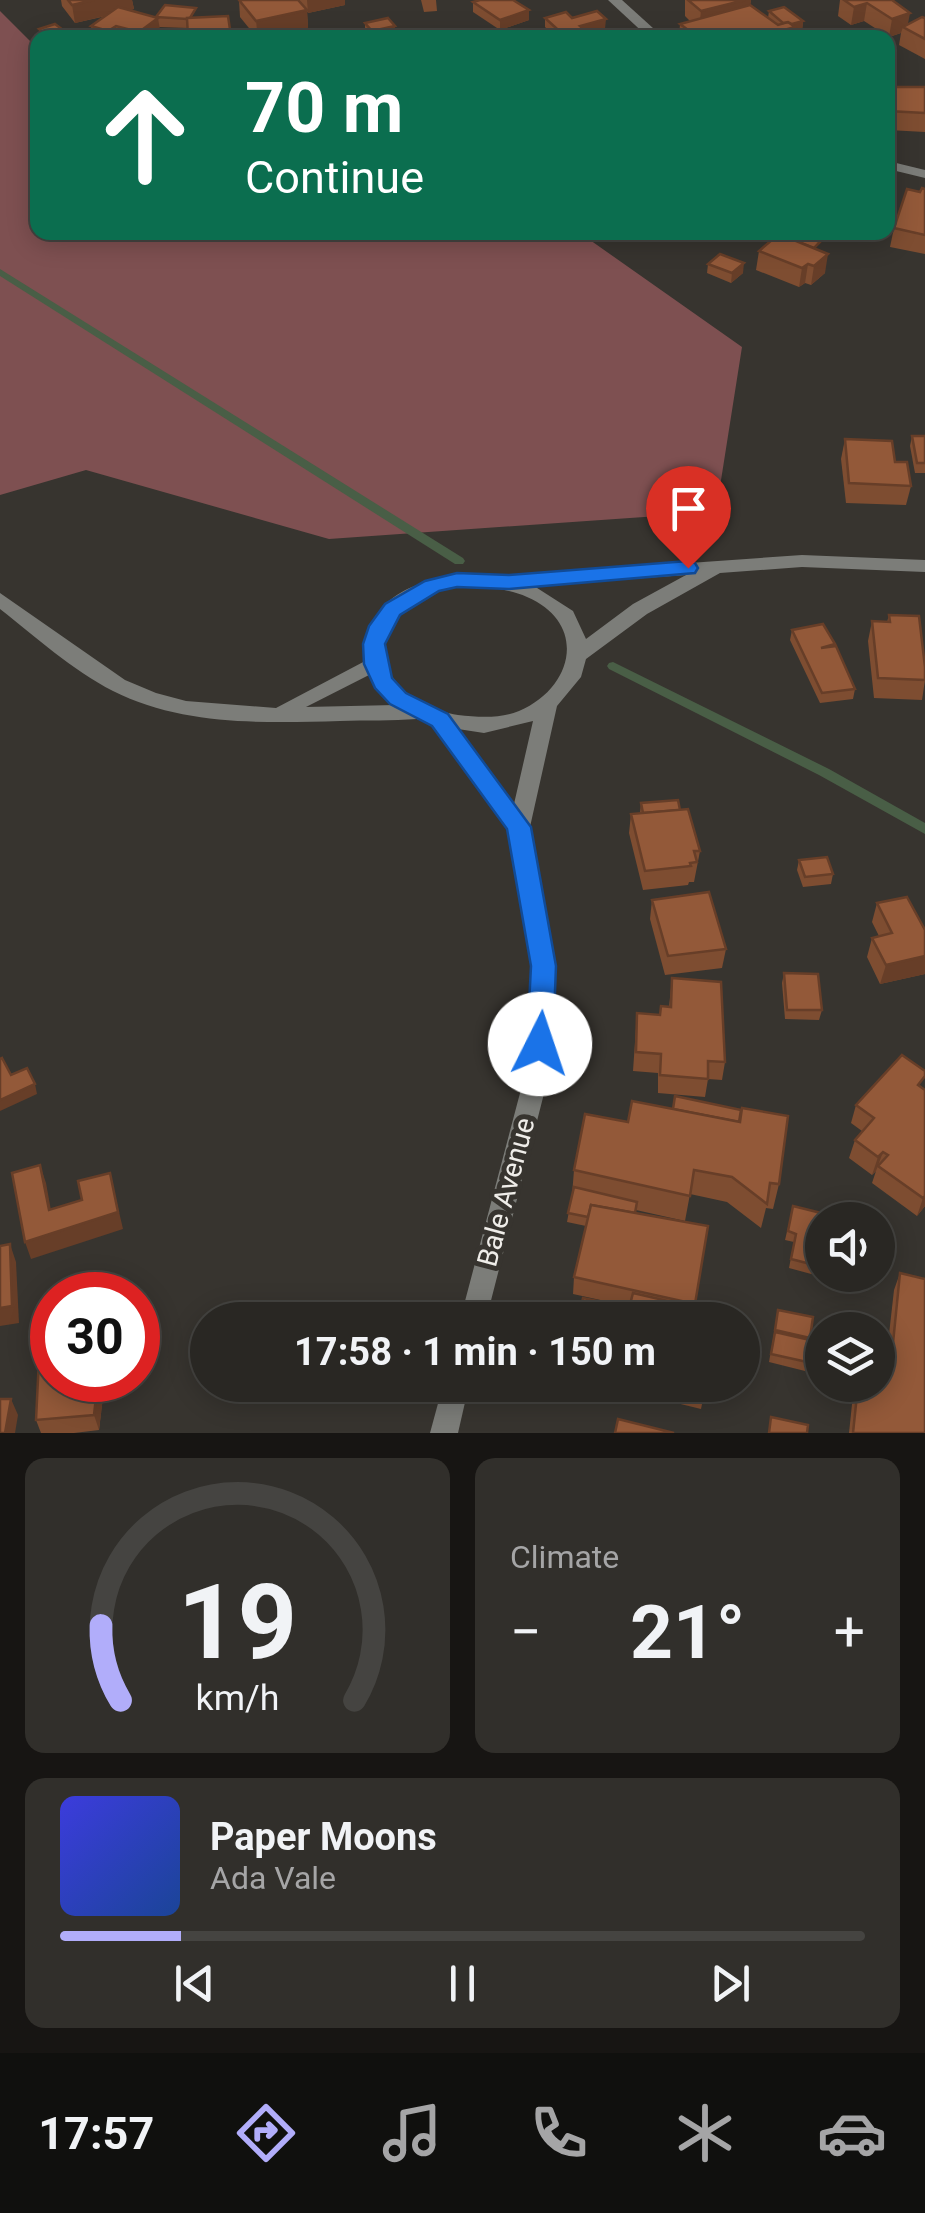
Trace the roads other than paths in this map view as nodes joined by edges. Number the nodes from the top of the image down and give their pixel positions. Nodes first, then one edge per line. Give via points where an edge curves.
1 (614, 0) edge
2 (649, 30) edge
3 (895, 167) edge
4 (925, 174) edge
5 (719, 566) junction
6 (925, 566) edge
7 (509, 582) junction
8 (0, 598) edge
9 (581, 653) junction
10 (375, 664) junction
11 (548, 705) junction
12 (279, 712) junction
13 (418, 712) junction
14 (440, 720) junction
15 (519, 827) junction
16 (478, 1302) edge
17 (452, 1402) edge
18 (444, 1433) edge

1 - 2 street
3 - 4 street
5 - 6 street
5 - 7 street
5 - 9 street via 640,609
7 - 9 street via 568,617
7 - 10 street via 457,580 410,596 380,626
8 - 12 street via 120,687 204,712
9 - 11 street via 565,690
10 - 12 street
10 - 13 street via 382,682
11 - 14 street via 494,724
11 - 15 street, Bale Avenue
12 - 13 street
13 - 14 street
14 - 15 street, Bale Avenue
15 - 16 street, Bale Avenue via 544,966 544,1010 536,1078
17 - 18 street

